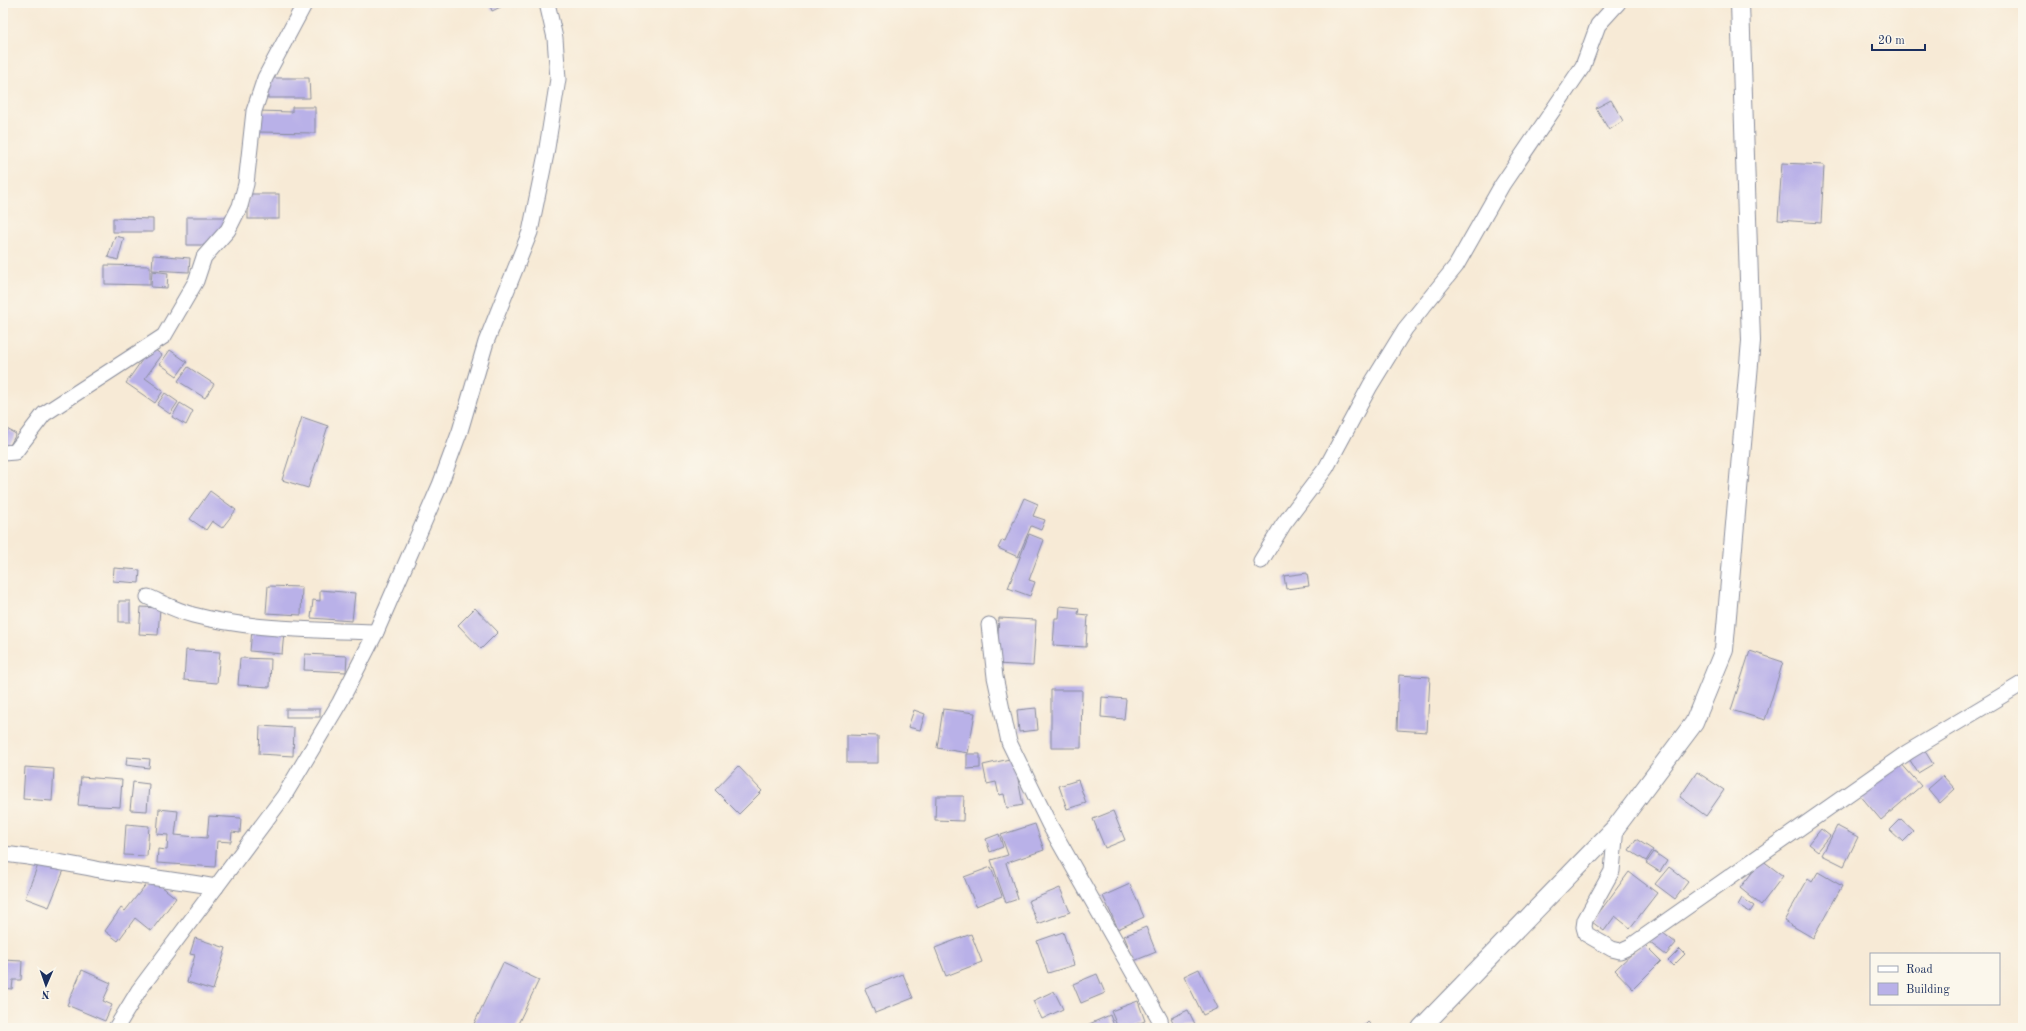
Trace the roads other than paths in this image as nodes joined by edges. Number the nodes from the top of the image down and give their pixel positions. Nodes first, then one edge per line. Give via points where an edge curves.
1 (305, 3) edge
2 (546, 3) edge
3 (1618, 3) edge
4 (1740, 3) edge
5 (3, 453) edge
6 (1261, 561) dead end
7 (148, 597) dead end
8 (990, 625) dead end
9 (376, 632) junction
10 (2023, 683) edge
11 (1616, 827) junction
12 (3, 854) edge
13 (216, 887) junction
14 (116, 1028) edge
15 (1162, 1028) edge
16 (1421, 1028) edge

1 - 5 street via 265,78 254,111 246,184 240,206 228,230 204,257 196,281 164,336 44,414 15,452
2 - 9 street via 555,38 558,79 530,232 486,342 460,431 440,485
3 - 6 street via 1598,24 1583,66 1502,184 1456,266 1405,330 1370,386 1326,468 1283,525
4 - 11 street via 1750,341 1724,650 1694,724
7 - 9 street via 192,615 224,621 301,629
8 - 15 street via 995,677 1009,742 1049,824 1160,1020
9 - 13 street via 340,702 284,796
10 - 11 street via 1908,752 1632,946 1620,951 1586,934 1584,927 1585,920 1612,871
11 - 16 street
12 - 13 street via 39,857 100,870
13 - 14 street via 139,990

